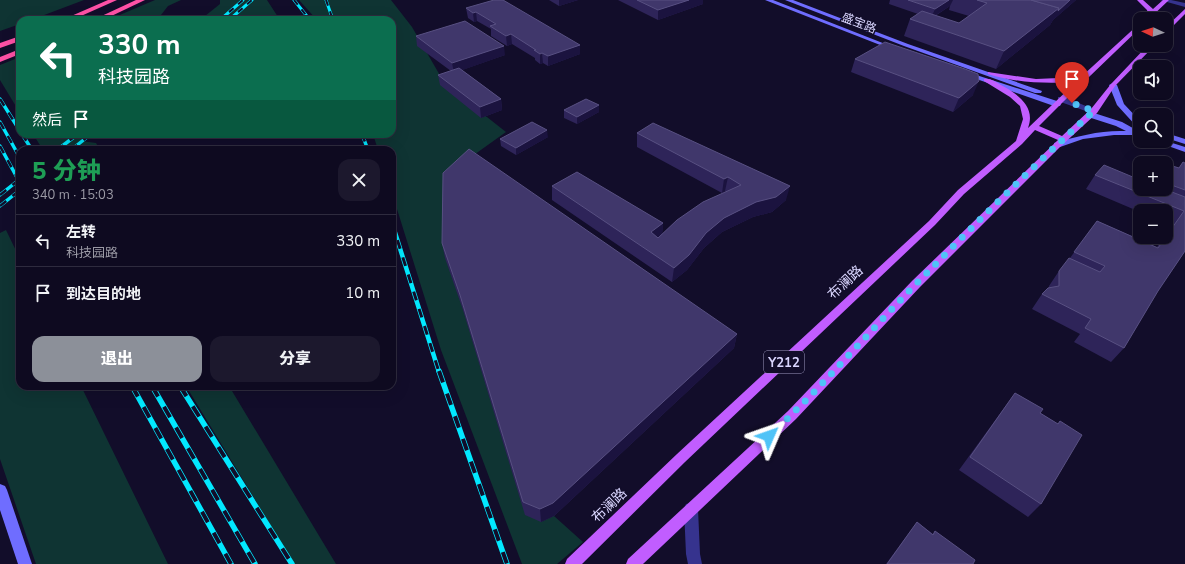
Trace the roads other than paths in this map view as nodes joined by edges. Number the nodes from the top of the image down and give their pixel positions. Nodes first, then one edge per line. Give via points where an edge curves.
1 (114, 0) edge
2 (142, 0) edge
3 (768, 0) edge
4 (788, 0) edge
5 (1140, 0) edge
6 (1164, 0) edge
7 (1174, 0) edge
8 (1185, 5) edge
9 (1185, 11) edge
10 (1151, 12) edge
11 (1153, 12) edge
12 (76, 16) edge
13 (106, 16) edge
14 (1173, 24) edge
15 (1133, 32) edge
16 (16, 40) edge
17 (0, 46) edge
18 (1145, 52) edge
19 (16, 54) edge
20 (0, 60) edge
21 (990, 73) junction
22 (1083, 79) junction
23 (986, 80) junction
24 (1113, 85) junction
25 (1059, 102) junction
26 (1093, 113) junction
27 (1133, 122) edge
28 (1034, 127) junction
29 (1133, 128) edge
30 (1133, 131) edge
31 (1173, 138) edge
32 (1019, 142) junction
33 (1060, 142) junction
34 (1185, 142) edge
35 (1173, 146) edge
36 (1185, 150) edge
37 (0, 490) edge
38 (691, 509) junction
39 (26, 564) edge
40 (572, 564) edge
41 (633, 564) edge
42 (695, 564) edge

1 - 12 highway
2 - 13 highway
3 - 23 main road, 盛宝路
4 - 21 main road, 盛宝路 via 906,45
5 - 10 main road
6 - 8 street
6 - 11 main road
7 - 8 street
9 - 14 main road
15 - 22 main road, 布澜路 / Y212
16 - 17 highway
18 - 24 main road, Y212
19 - 20 highway
21 - 22 main road via 1034,82
21 - 25 main road, 盛宝路
22 - 25 main road, 布澜路 / Y212
23 - 25 main road, 盛宝路
23 - 32 main road via 1018,99 1024,106 1027,119
24 - 26 main road, Y212
24 - 27 main road via 1121,105
25 - 26 street
25 - 28 main road, 布澜路 / Y212
26 - 29 main road
26 - 33 main road, Y212
28 - 32 main road, 布澜路 / Y212
28 - 33 main road
30 - 33 main road
31 - 34 main road
32 - 40 main road, 布澜路 / Y212 via 961,192 932,223 686,453
33 - 38 main road, Y212 via 916,284 792,415
35 - 36 main road
37 - 39 main road
38 - 41 main road, Y212
38 - 42 street

